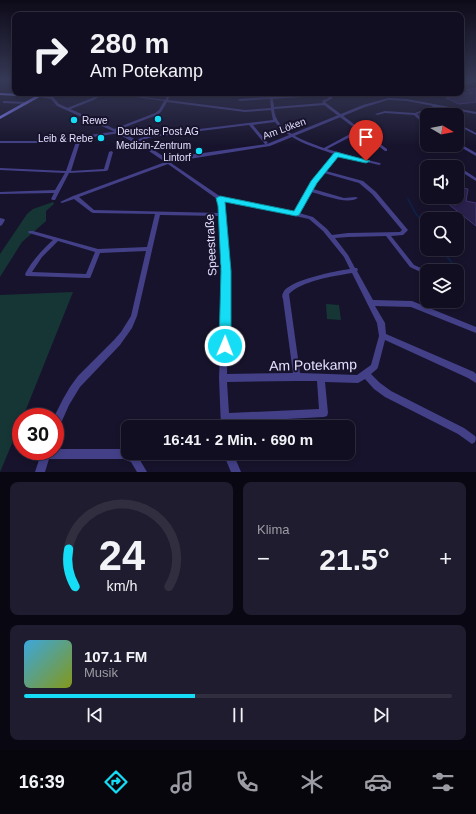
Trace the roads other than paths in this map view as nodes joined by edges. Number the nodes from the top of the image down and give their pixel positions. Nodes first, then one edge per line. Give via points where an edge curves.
1 (4, 102) dead end
2 (30, 102) edge
3 (55, 102) edge
4 (84, 102) edge
5 (165, 102) edge
6 (173, 102) edge
7 (272, 102) edge
8 (380, 102) edge
9 (417, 102) edge
10 (27, 104) junction
11 (325, 104) joint
12 (437, 106) junction
13 (67, 108) junction
14 (272, 110) junction
15 (377, 114) dead end
16 (415, 114) junction
17 (476, 114) edge
18 (340, 116) junction
19 (0, 118) edge
20 (420, 119) edge
21 (275, 121) junction
22 (250, 124) junction
23 (464, 128) edge
24 (117, 131) junction
25 (50, 134) dead end
26 (476, 134) edge
27 (294, 135) junction
28 (351, 135) dead end
29 (80, 137) junction
30 (136, 141) junction
31 (0, 142) edge
32 (50, 142) junction
33 (266, 143) dead end
34 (464, 147) edge
35 (324, 149) junction
36 (386, 150) dead end
37 (111, 152) dead end
38 (336, 154) junction
39 (476, 155) edge
40 (168, 162) junction
41 (379, 164) dead end
42 (0, 169) edge
43 (322, 171) junction
44 (68, 172) junction
45 (464, 172) edge
46 (476, 180) edge
47 (310, 190) junction
48 (57, 191) junction
49 (0, 193) edge
50 (76, 197) junction
51 (220, 198) junction
52 (356, 198) dead end
53 (52, 199) dead end
54 (62, 202) dead end
55 (158, 213) junction
56 (296, 214) junction
57 (222, 215) junction
58 (0, 220) edge
59 (0, 224) edge
60 (31, 232) dead end
61 (387, 234) junction
62 (330, 237) junction
63 (56, 240) junction
64 (150, 249) junction
65 (98, 251) junction
66 (355, 270) junction
67 (420, 270) edge
68 (372, 303) junction
69 (476, 330) edge
70 (383, 336) junction
71 (366, 374) junction
72 (297, 377) junction
73 (224, 378) junction
74 (321, 378) junction
75 (476, 379) edge
76 (64, 408) edge
77 (225, 420) edge
78 (246, 420) edge
79 (472, 439) dead end
80 (64, 452) edge
81 (44, 460) edge
82 (230, 460) edge
83 (234, 471) edge
84 (40, 472) edge
85 (142, 472) edge

1 - 10 street
2 - 10 main road
3 - 13 street, Speestraße
4 - 13 street
5 - 24 street via 153,116
6 - 14 street via 245,112
7 - 14 street
8 - 18 street, Am Löken
9 - 12 street, Am Löken
10 - 19 main road
11 - 14 street
11 - 18 street
12 - 16 street
12 - 17 street, Am Löken
13 - 24 street, Speestraße
14 - 21 street
15 - 16 street
16 - 20 street
18 - 27 street, Am Löken
18 - 36 street
21 - 22 street
21 - 27 street
22 - 30 street via 152,136
22 - 33 street
23 - 26 street
24 - 29 street
24 - 30 street, Speestraße
25 - 32 street
27 - 35 street
27 - 40 street, Am Löken via 268,145
28 - 35 street
29 - 32 street
29 - 44 street
30 - 40 street, Speestraße
31 - 32 street
34 - 39 street
35 - 38 street
37 - 44 street via 106,170
38 - 41 street
38 - 43 street
40 - 50 street
40 - 51 street, Speestraße
42 - 44 street
43 - 47 street
43 - 61 street via 361,182 374,193 405,230 401,234
44 - 48 street
45 - 46 street
47 - 52 street via 344,198
47 - 56 street
48 - 49 street
48 - 53 street
50 - 54 street
50 - 55 street via 92,211
51 - 56 street
51 - 57 street, Speestraße
55 - 57 street
55 - 64 street
56 - 62 street via 311,218
57 - 73 street, Speestraße via 226,271
58 - 59 street
60 - 63 street
61 - 62 street
61 - 67 street via 412,266
62 - 66 street
63 - 65 street
63 - 65 street via 40,254 28,274 88,276
64 - 65 street
64 - 76 street via 130,326 112,349 81,380
66 - 68 street
66 - 72 street via 308,281 286,293
68 - 69 street via 412,304
68 - 70 street via 381,323
70 - 71 street, Am Potekamp via 374,366
70 - 75 street
71 - 74 street, Am Potekamp via 358,379
71 - 79 street via 388,394
72 - 73 street, Am Potekamp
72 - 74 street, Am Potekamp
73 - 77 street, Speestraße
74 - 78 street via 324,412
80 - 85 street via 123,454 134,458
81 - 84 street
82 - 83 street

